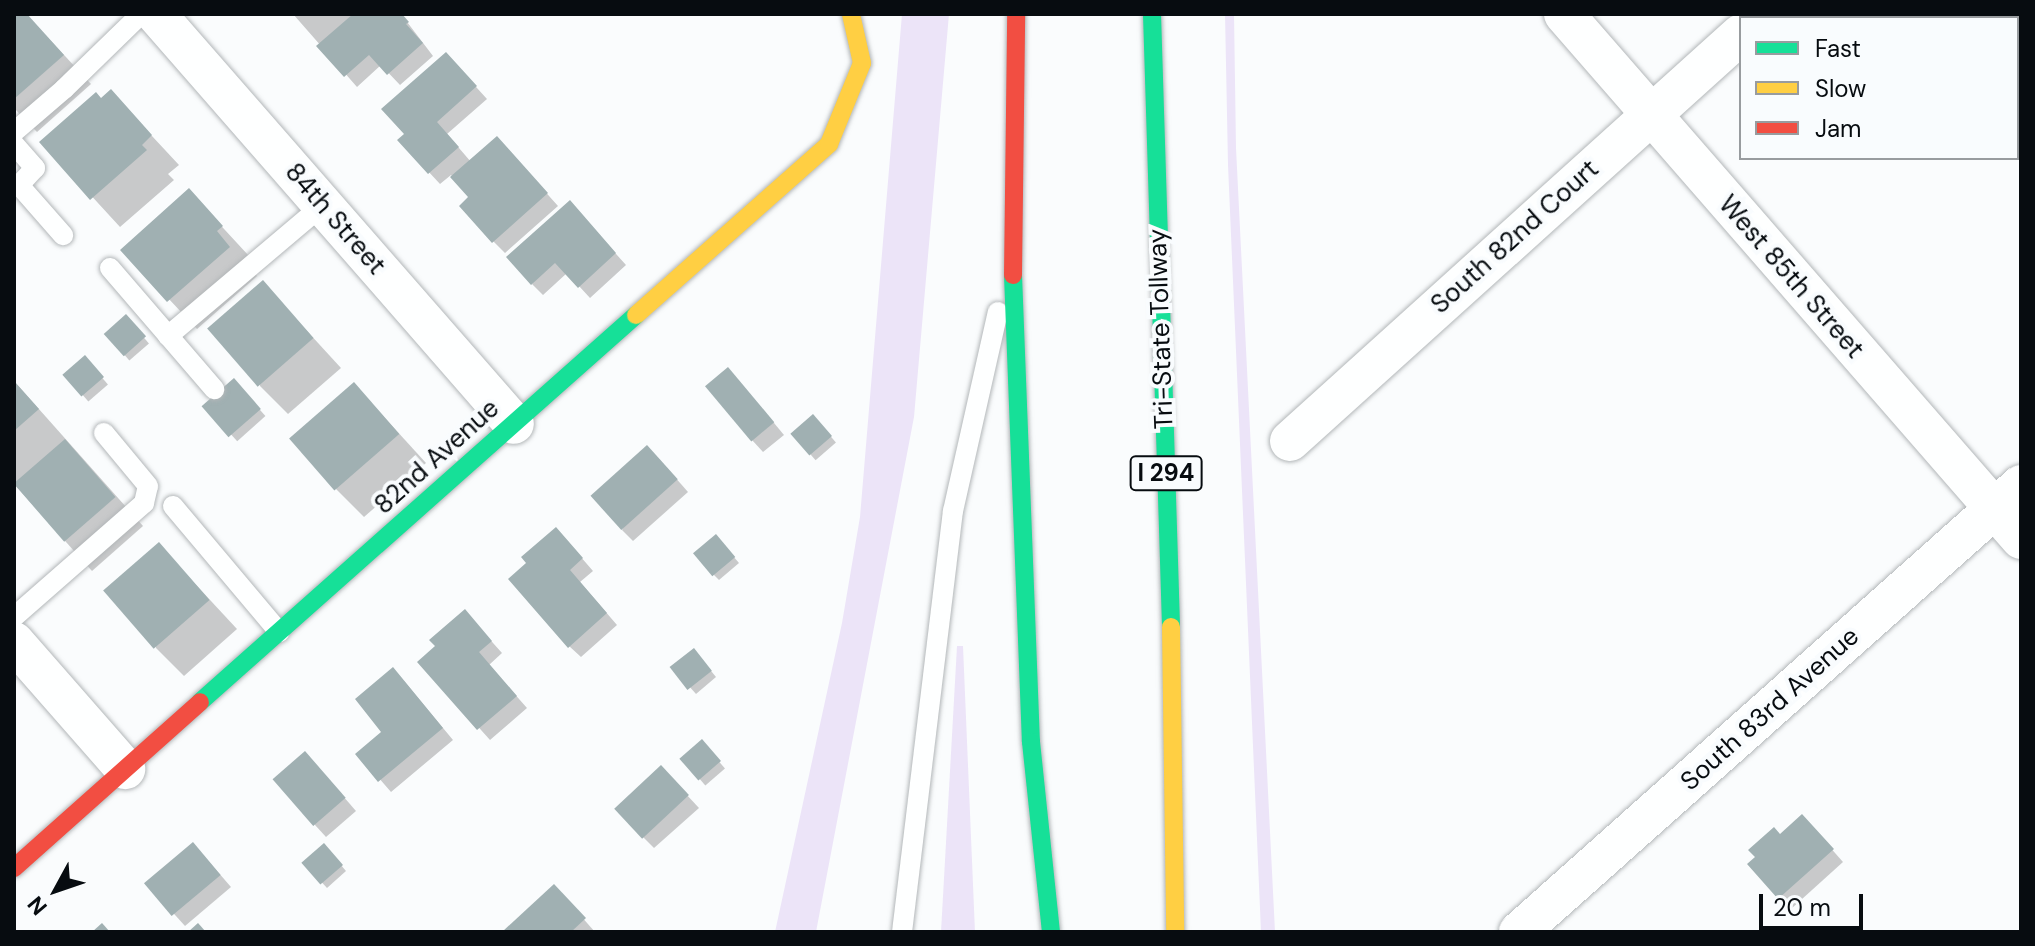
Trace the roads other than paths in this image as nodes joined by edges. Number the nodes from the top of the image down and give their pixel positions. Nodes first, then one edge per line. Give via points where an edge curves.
1 (141, 14) edge
2 (156, 14) edge
3 (851, 14) edge
4 (1016, 14) edge
5 (1152, 14) edge
6 (1564, 14) edge
7 (1739, 36) edge
8 (1650, 116) junction
9 (14, 132) edge
10 (14, 144) edge
11 (323, 205) junction
12 (63, 235) dead end
13 (1012, 254) junction
14 (110, 268) dead end
15 (168, 336) junction
16 (214, 389) dead end
17 (514, 424) junction
18 (104, 433) dead end
19 (1290, 441) dead end
20 (2008, 497) edge
21 (173, 506) dead end
22 (2021, 539) edge
23 (14, 617) edge
24 (279, 632) junction
25 (14, 642) edge
26 (125, 769) junction
27 (14, 868) edge
28 (902, 932) edge
29 (1051, 932) edge
30 (1175, 932) edge
31 (1519, 932) edge

1 - 9 lane
2 - 11 street, 84th Street
3 - 17 main road, 82nd Avenue via 862,63 829,144
4 - 13 main road
5 - 30 main road, Tri-State Tollway / I 294 via 1173,682
6 - 8 street, West 85th Street
7 - 8 street, South 82nd Court
8 - 19 street, South 82nd Court
8 - 20 street, West 85th Street
10 - 12 lane via 35,168 19,185
11 - 15 lane
11 - 17 street, 84th Street
13 - 28 lane via 953,511
13 - 29 main road via 1031,742
14 - 15 lane
15 - 16 lane
17 - 24 main road, 82nd Avenue
18 - 23 lane via 148,486 144,503
20 - 22 street, West 85th Street
20 - 31 street, South 83rd Avenue
21 - 24 lane
24 - 26 main road, 82nd Avenue
25 - 26 street
26 - 27 main road, 82nd Avenue

